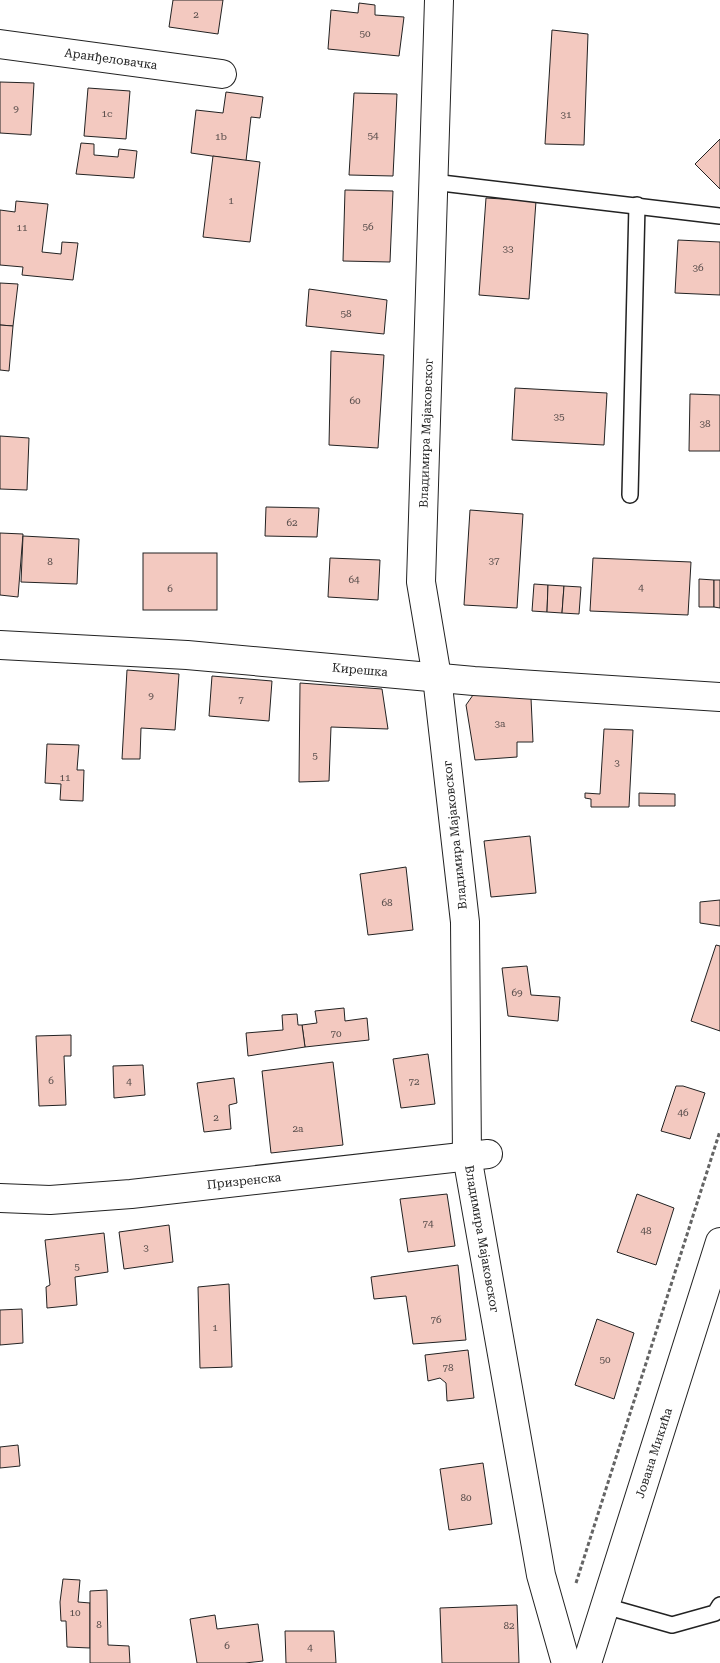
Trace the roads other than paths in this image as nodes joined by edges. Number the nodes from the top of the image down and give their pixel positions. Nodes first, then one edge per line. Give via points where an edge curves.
1 (439, 0) edge
2 (0, 44) edge
3 (222, 74) dead end
4 (433, 182) junction
5 (637, 205) junction
6 (720, 216) edge
7 (630, 495) dead end
8 (0, 645) edge
9 (438, 677) junction
10 (720, 697) edge
11 (478, 1155) junction
12 (0, 1198) edge
13 (720, 1242) edge
14 (720, 1605) edge
15 (605, 1606) junction
16 (566, 1663) edge
17 (587, 1663) edge

1 - 4 street, Владимира Мајаковског
2 - 3 street, Аранђеловачка
4 - 5 lane
4 - 9 street, Владимира Мајаковског via 421,582
5 - 6 lane
5 - 7 lane
8 - 9 street, Кирешка via 187,654
9 - 10 street, Кирешка
9 - 11 street, Владимира Мајаковског via 465,922
11 - 12 street, Призренска via 131,1194 50,1200
11 - 16 street, Владимира Мајаковског via 541,1575
13 - 15 street, Јована Микића
14 - 15 lane via 715,1613 672,1625
15 - 17 street, Јована Микића

